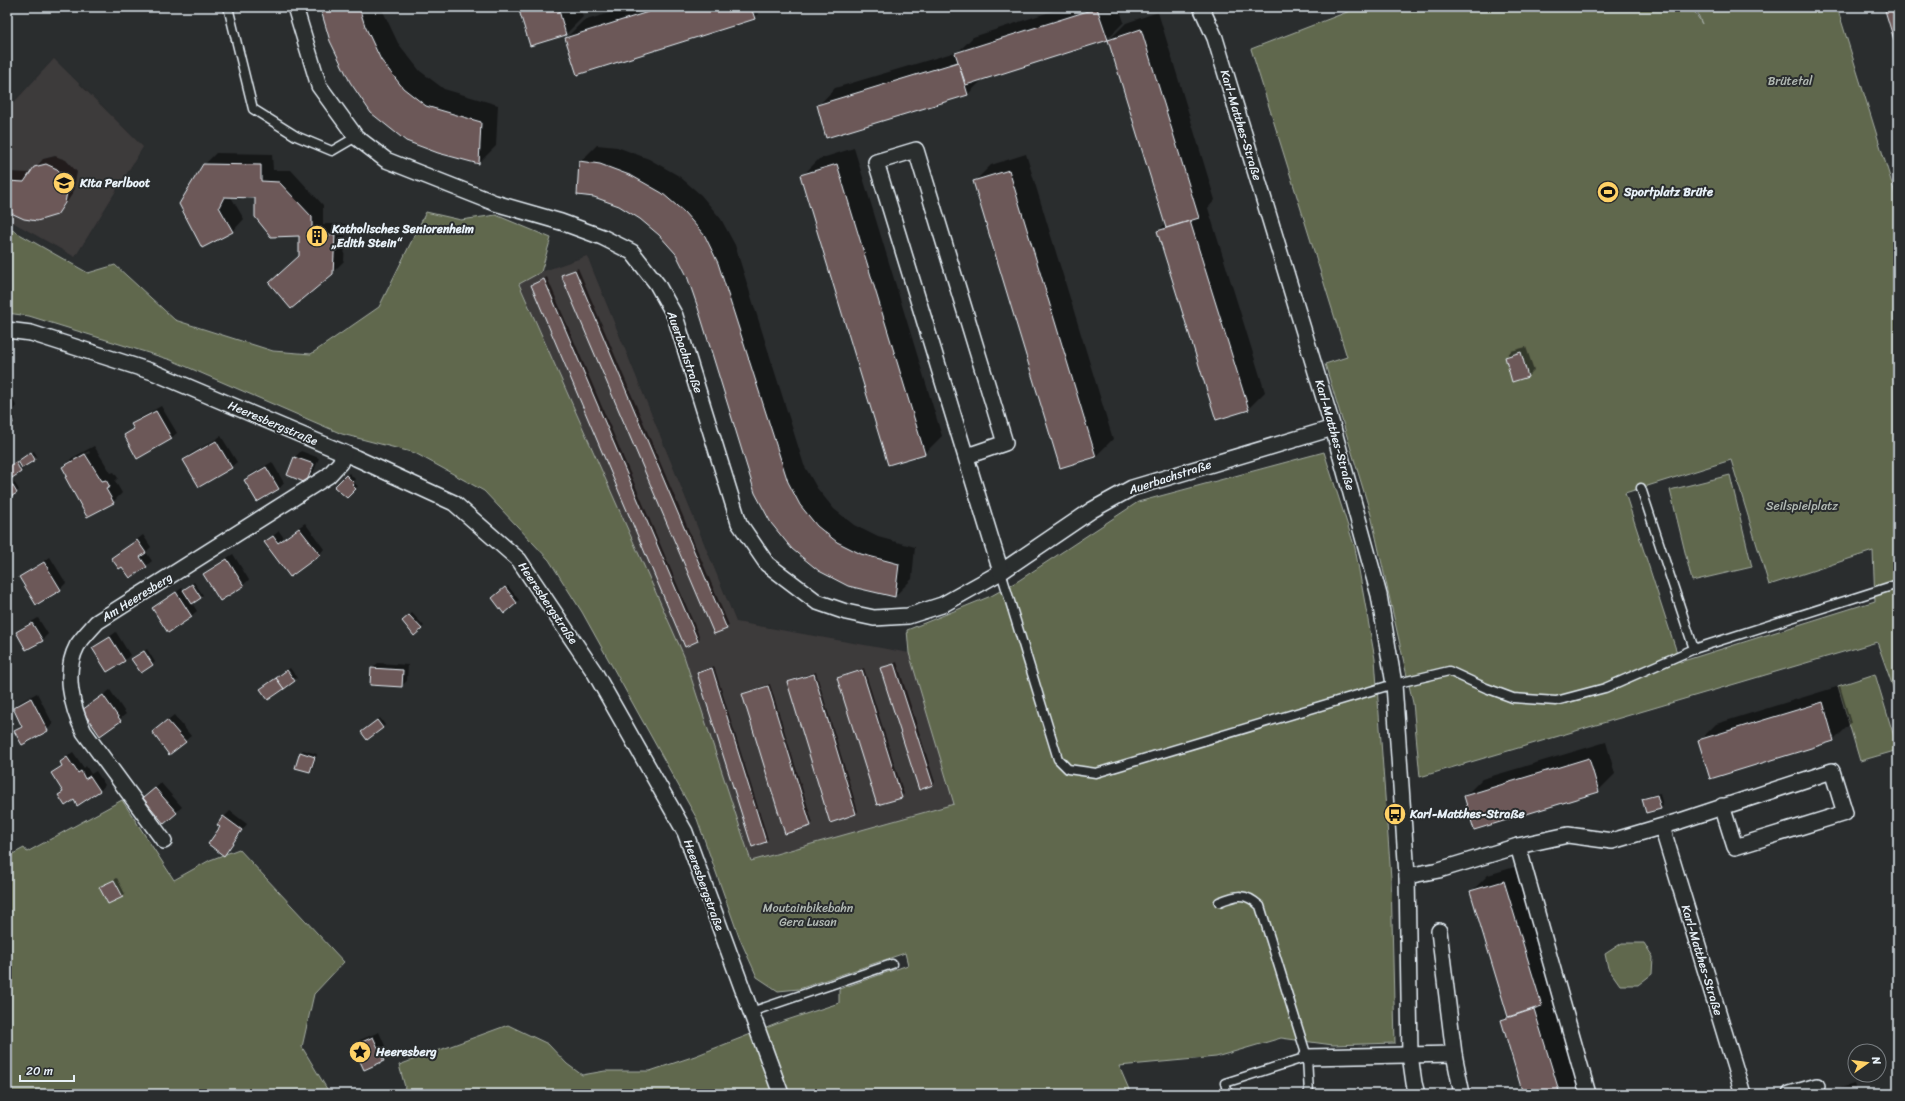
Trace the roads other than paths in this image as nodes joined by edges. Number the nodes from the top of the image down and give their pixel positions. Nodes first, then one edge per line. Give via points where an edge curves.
1 (228, 7) edge
2 (295, 7) edge
3 (1200, 7) edge
4 (356, 137) junction
5 (7, 330) edge
6 (1334, 428) junction
7 (344, 453) junction
8 (967, 456) junction
9 (1641, 488) dead end
10 (1001, 572) junction
11 (1898, 584) edge
12 (1694, 649) junction
13 (1394, 684) junction
14 (1722, 806) junction
15 (1662, 827) junction
16 (164, 841) dead end
17 (1518, 846) junction
18 (1407, 876) junction
19 (1219, 902) dead end
20 (1439, 931) dead end
21 (892, 964) dead end
22 (751, 1012) junction
23 (1454, 1054) junction
24 (1410, 1055) junction
25 (1307, 1057) junction
26 (1817, 1086) dead end
27 (781, 1094) edge
28 (1228, 1094) edge
29 (1309, 1094) edge
30 (1317, 1094) edge
31 (1417, 1094) edge
32 (1462, 1094) edge
33 (1588, 1094) edge
34 (1743, 1094) edge
35 (1790, 1094) edge

1 - 4 lane via 253,109 296,136 332,151
2 - 4 street, Auerbachstraße via 319,86
3 - 6 street, Karl-Matthes-Straße via 1215,38
4 - 10 street, Auerbachstraße via 386,160 496,203 602,237 632,252 657,284 675,316 739,523 767,564 817,602 874,618 908,616 942,605
5 - 7 street, Heeresbergstraße via 31,333 153,372
6 - 10 street, Auerbachstraße via 1132,488 1092,510
6 - 13 street, Karl-Matthes-Straße via 1379,595
7 - 16 street, Am Heeresberg via 328,476 97,622 77,647 69,676 75,715 84,732
7 - 22 street, Heeresbergstraße via 454,503 519,560 595,673 685,832
8 - 8 street via 876,162 916,150 1005,443
8 - 10 street
9 - 12 lane
10 - 13 lane via 1058,758 1068,769 1096,773
11 - 12 lane
12 - 13 lane via 1605,688 1556,702 1513,698 1449,671
13 - 18 street, Karl-Matthes-Straße
14 - 14 street via 1832,771 1846,813 1735,847
14 - 15 street
15 - 17 street via 1612,841 1568,835
15 - 34 street, Karl-Matthes-Straße
17 - 18 street via 1439,870
17 - 33 street
18 - 24 street, Karl-Matthes-Straße
19 - 25 lane via 1242,895 1252,898 1260,906
20 - 23 street
21 - 22 lane
22 - 27 street, Heeresbergstraße
23 - 24 street
23 - 32 street
24 - 25 street
24 - 31 street, Karl-Matthes-Straße
25 - 28 lane via 1225,1083
25 - 29 lane
26 - 35 street
29 - 30 lane

